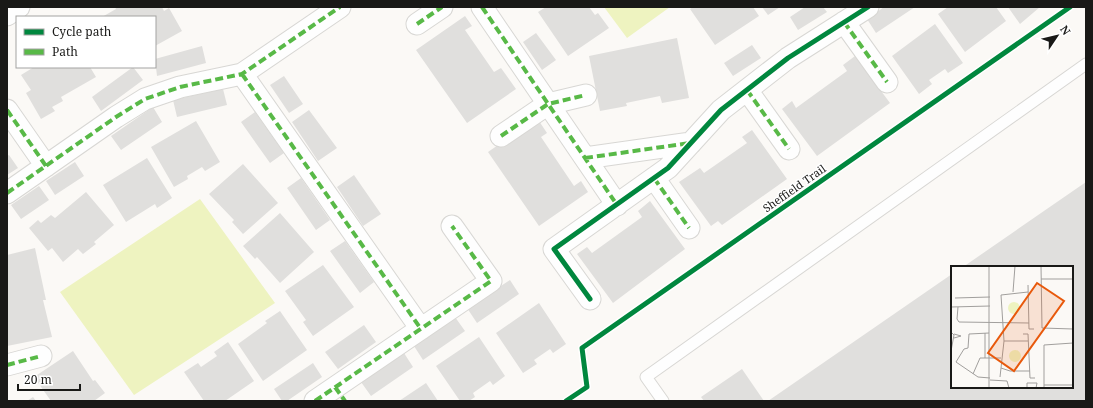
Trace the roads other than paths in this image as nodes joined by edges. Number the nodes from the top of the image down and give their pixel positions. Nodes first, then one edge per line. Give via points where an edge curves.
1 (19, 7) edge
2 (340, 7) edge
3 (442, 7) edge
4 (482, 7) edge
5 (868, 7) edge
6 (7, 15) edge
7 (844, 22) junction
8 (417, 24) dead end
9 (1086, 64) edge
10 (242, 74) junction
11 (887, 82) dead end
12 (747, 90) junction
13 (586, 95) dead end
14 (548, 104) junction
15 (10, 115) edge
16 (501, 136) dead end
17 (691, 142) junction
18 (789, 149) dead end
19 (585, 158) junction
20 (46, 166) junction
21 (654, 178) junction
22 (7, 193) edge
23 (617, 205) junction
24 (452, 226) dead end
25 (689, 228) dead end
26 (590, 300) dead end
27 (421, 329) junction
28 (41, 356) dead end
29 (7, 365) edge
30 (340, 394) edge
31 (315, 401) edge
32 (662, 401) edge

1 - 6 street
2 - 10 street
3 - 8 street
4 - 14 street
5 - 7 street
7 - 11 street
7 - 12 street via 788,58
9 - 32 lane via 646,377
10 - 20 street via 180,87 145,99
10 - 27 street
12 - 17 street via 721,110
12 - 18 street
13 - 14 street
14 - 16 street
14 - 19 street
15 - 20 street
17 - 19 street
17 - 21 street via 668,168
19 - 23 street
20 - 22 street
21 - 23 street
21 - 25 street
23 - 26 street via 554,249
24 - 27 street via 491,281
27 - 30 street
28 - 29 street
30 - 31 street

